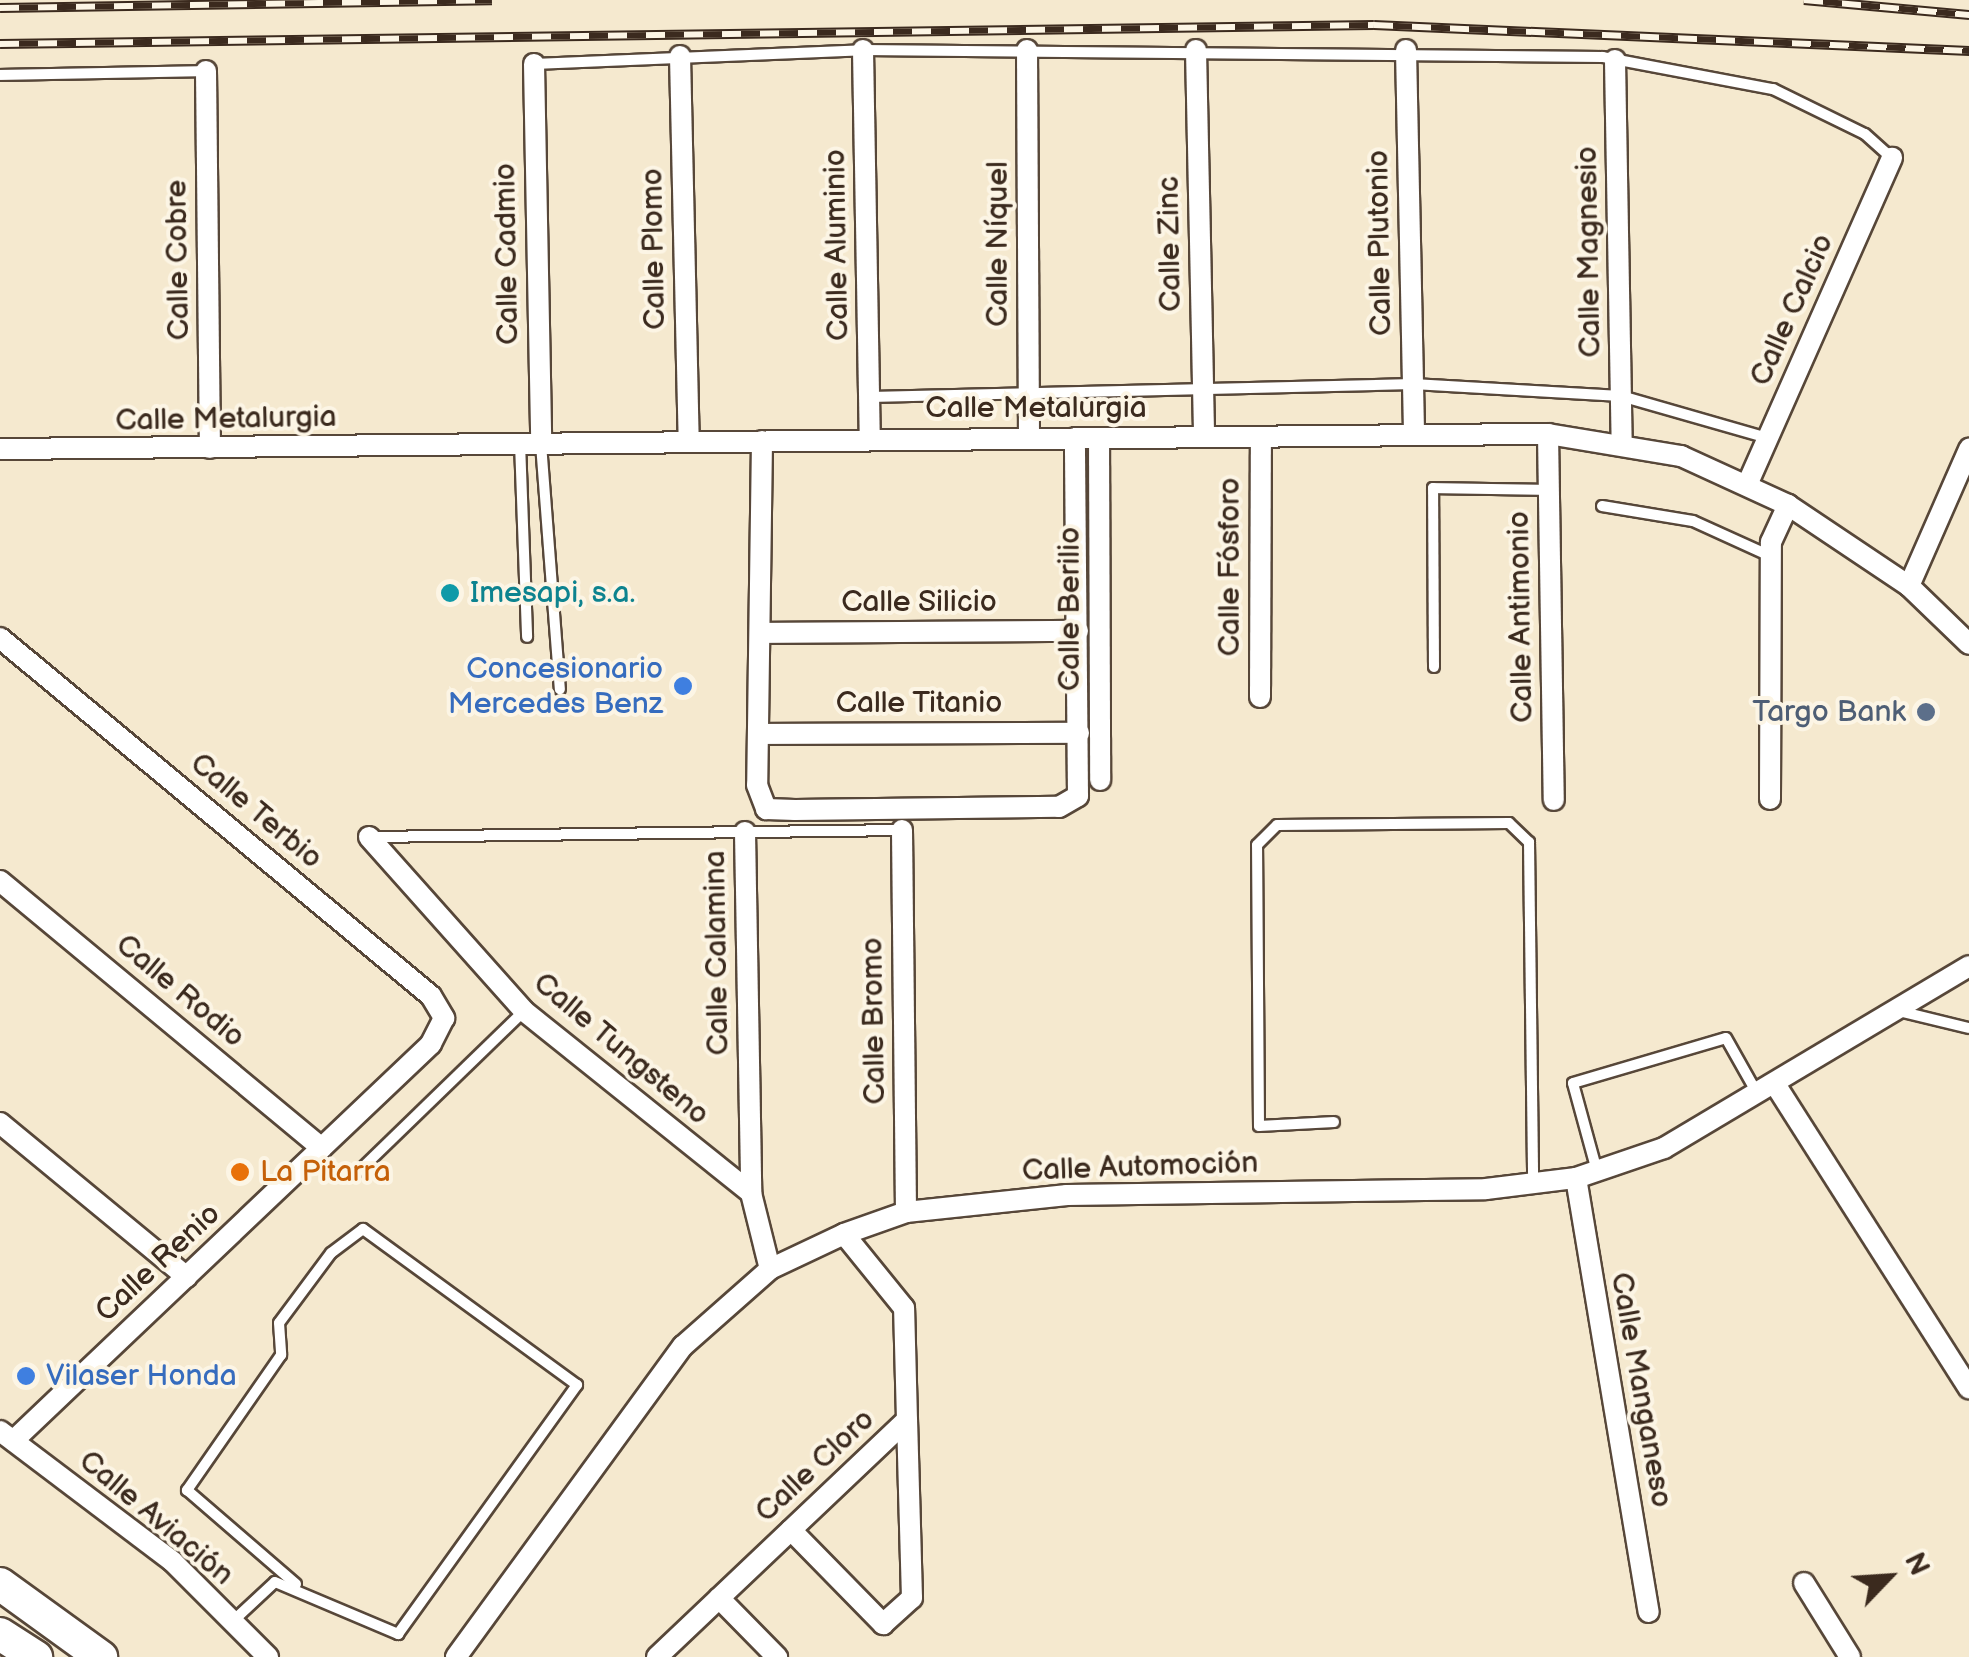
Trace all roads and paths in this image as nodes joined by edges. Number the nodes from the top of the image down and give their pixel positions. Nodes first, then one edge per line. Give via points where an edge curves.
1 (862, 50) junction
2 (1027, 50) junction
3 (1196, 50) junction
4 (1406, 50) junction
5 (680, 56) junction
6 (1616, 60) junction
7 (534, 64) joint
8 (206, 71) joint
9 (0, 75) edge
10 (1892, 158) joint
11 (1413, 384) junction
12 (1029, 389) junction
13 (1203, 390) junction
14 (1621, 396) junction
15 (870, 397) junction
16 (1548, 434) junction
17 (1414, 435) junction
18 (1261, 437) junction
19 (1028, 438) junction
20 (1074, 438) junction
21 (1100, 438) junction
22 (1204, 438) junction
23 (1768, 438) junction
24 (870, 440) junction
25 (762, 441) junction
26 (689, 442) junction
27 (530, 443) junction
28 (1622, 444) junction
29 (0, 448) edge
30 (210, 448) junction
31 (1969, 450) edge
32 (43, 452) junction
33 (0, 456) edge
34 (1747, 485) junction
35 (1549, 490) junction
36 (1788, 504) junction
37 (1602, 506) dead end
38 (1771, 556) junction
39 (1909, 586) junction
40 (1078, 631) junction
41 (760, 633) junction
42 (0, 638) edge
43 (527, 638) dead end
44 (1969, 644) edge
45 (1434, 667) dead end
46 (560, 689) dead end
47 (1260, 697) dead end
48 (1079, 733) junction
49 (758, 734) junction
50 (1100, 780) dead end
51 (1770, 799) dead end
52 (1554, 800) dead end
53 (902, 830) joint
54 (744, 832) junction
55 (369, 838) joint
56 (0, 881) edge
57 (1969, 966) edge
58 (524, 1011) junction
59 (1898, 1011) junction
60 (1969, 1028) edge
61 (431, 1044) joint
62 (1766, 1089) junction
63 (1334, 1122) dead end
64 (0, 1123) edge
65 (322, 1148) junction
66 (359, 1171) dead end
67 (1597, 1171) junction
68 (1576, 1178) junction
69 (1533, 1183) junction
70 (751, 1193) junction
71 (906, 1212) junction
72 (844, 1234) junction
73 (770, 1269) junction
74 (187, 1278) junction
75 (1969, 1389) edge
76 (907, 1420) junction
77 (6, 1436) edge
78 (791, 1530) junction
79 (1804, 1583) dead end
80 (0, 1584) edge
81 (296, 1584) junction
82 (719, 1598) junction
83 (1650, 1612) dead end
84 (232, 1622) junction
85 (0, 1634) edge
86 (662, 1655) edge
87 (36, 1657) edge
88 (101, 1657) edge
89 (268, 1657) edge
90 (456, 1657) edge
91 (777, 1657) edge
92 (1850, 1657) edge

1 - 2 lane
1 - 5 lane
1 - 15 street, Calle Aluminio
2 - 3 lane
2 - 12 street, Calle Níquel
3 - 4 lane
3 - 13 street, Calle Zinc
4 - 6 lane
4 - 11 street, Calle Plutonio
5 - 7 lane
5 - 26 street, Calle Plomo
6 - 10 lane via 1773,89
6 - 14 street, Calle Magnesio
7 - 27 street, Calle Cadmio
8 - 9 lane
8 - 30 street, Calle Cobre
10 - 23 street, Calle Calcio
11 - 13 lane
11 - 14 lane
11 - 17 street, Calle Plutonio
12 - 13 lane
12 - 15 lane
12 - 19 street, Calle Níquel
13 - 22 street, Calle Zinc
14 - 23 lane
14 - 28 street, Calle Magnesio
15 - 24 street, Calle Aluminio
16 - 17 street, Calle Metalurgia
16 - 28 street, Calle Metalurgia
16 - 35 street, Calle Antimonio
17 - 18 street, Calle Metalurgia
18 - 22 street, Calle Metalurgia
18 - 47 street, Calle Fósforo
19 - 20 street, Calle Metalurgia
19 - 24 street, Calle Metalurgia
20 - 21 street, Calle Metalurgia
20 - 40 street
21 - 22 street, Calle Metalurgia
21 - 50 street, Calle Berilio
23 - 34 street, Calle Calcio
24 - 25 street, Calle Metalurgia
25 - 26 street, Calle Metalurgia
25 - 41 street
26 - 27 street, Calle Metalurgia
27 - 30 street, Calle Metalurgia
27 - 43 lane
27 - 46 lane
28 - 34 street, Calle Metalurgia
29 - 32 street, Calle Metalurgia
30 - 32 street, Calle Metalurgia
31 - 39 street
32 - 33 street, Calle Metalurgia
34 - 36 street, Calle Metalurgia
35 - 45 lane via 1432,488
35 - 52 street, Calle Antimonio
36 - 38 street
36 - 39 street, Calle Metalurgia
37 - 38 lane via 1693,521
38 - 51 street
39 - 44 street, Calle Metalurgia
40 - 41 street, Calle Silicio
40 - 48 street
41 - 49 street
42 - 61 street, Calle Terbio via 431,996 444,1018
48 - 49 street, Calle Titanio
48 - 49 street via 1072,803 795,810 761,804
53 - 54 lane
53 - 71 street, Calle Bromo
54 - 55 lane
54 - 70 street, Calle Calamina
55 - 58 street, Calle Tungsteno
56 - 65 street, Calle Rodio
57 - 59 street, Calle Automoción
58 - 66 lane
58 - 70 street, Calle Tungsteno
59 - 60 lane
59 - 62 street, Calle Automoción
61 - 65 street, Calle Renio
62 - 67 street, Calle Automoción via 1664,1148
62 - 67 lane via 1726,1038 1572,1083
62 - 75 street
63 - 69 lane via 1259,1126 1257,845 1277,825 1509,823 1528,842
64 - 74 street
65 - 74 street, Calle Renio
67 - 68 street, Calle Automoción
68 - 69 street, Calle Automoción
68 - 83 street, Calle Manganeso
69 - 71 street, Calle Automoción via 1067,1195
70 - 73 street
71 - 72 street, Calle Automoción
72 - 73 street, Calle Automoción
72 - 76 street, Calle Cloro via 904,1308
73 - 90 street, Calle Automoción via 683,1346
74 - 77 street, Calle Renio
76 - 78 street, Calle Cloro
76 - 78 street via 912,1598 884,1624
77 - 84 street, Calle Aviación via 172,1561
78 - 82 street, Calle Cloro
79 - 92 street
80 - 88 main road
81 - 81 lane via 398,1634 577,1385 362,1229 331,1252 280,1323 281,1355 187,1490
81 - 84 lane via 261,1588
82 - 86 street, Calle Cloro
82 - 91 street
84 - 89 street, Calle Aviación
85 - 87 main road

